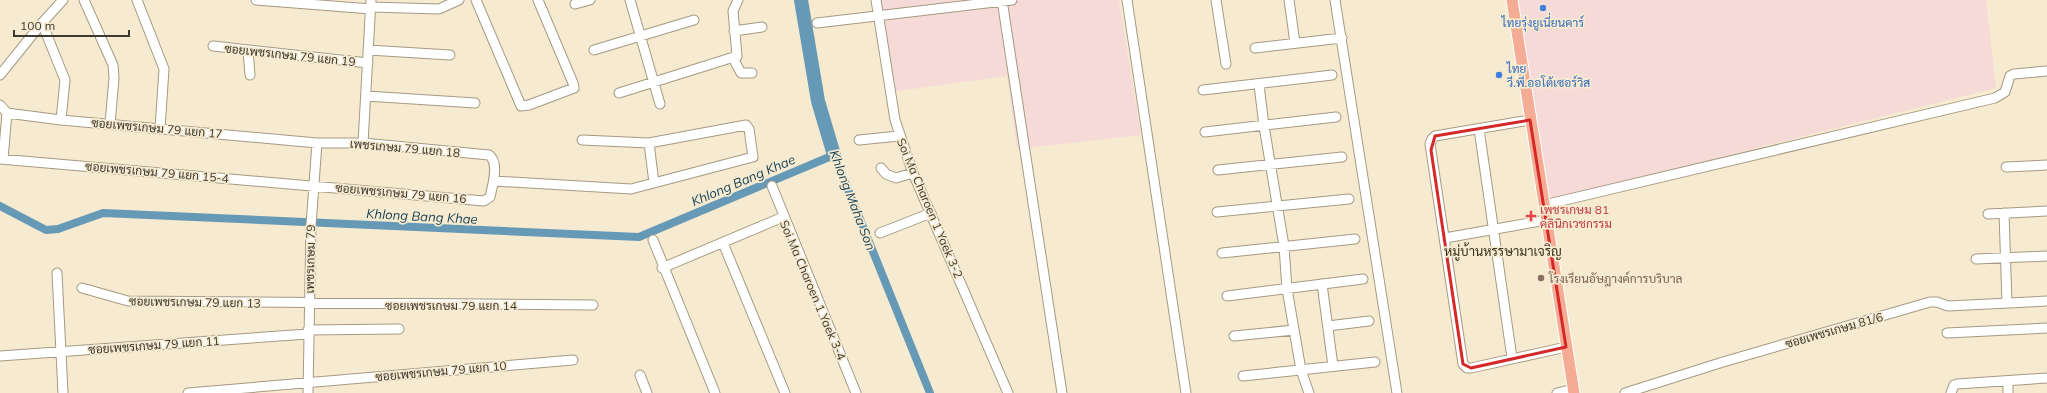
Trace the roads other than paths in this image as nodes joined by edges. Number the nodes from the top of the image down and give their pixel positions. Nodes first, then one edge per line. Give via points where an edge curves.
1 (63, 0) edge
2 (84, 0) edge
3 (137, 0) edge
4 (256, 0) edge
5 (459, 0) edge
6 (476, 0) edge
7 (538, 0) edge
8 (590, 0) edge
9 (630, 0) edge
10 (738, 0) edge
11 (876, 0) edge
12 (1012, 0) edge
13 (1127, 0) edge
14 (1216, 0) edge
15 (1289, 0) edge
16 (1335, 0) edge
17 (1512, 0) edge
18 (1002, 1) edge
19 (575, 4) dead end
20 (371, 6) edge
21 (878, 15) junction
22 (694, 20) dead end
23 (42, 23) junction
24 (817, 23) dead end
25 (762, 27) dead end
26 (734, 31) junction
27 (641, 36) junction
28 (1342, 38) junction
29 (1295, 43) junction
30 (213, 46) dead end
31 (1255, 48) dead end
32 (248, 50) junction
33 (368, 50) junction
34 (594, 50) dead end
35 (450, 55) dead end
36 (733, 58) junction
37 (368, 63) junction
38 (1226, 64) dead end
39 (2047, 71) edge
40 (2, 73) edge
41 (752, 73) dead end
42 (250, 75) dead end
43 (1332, 75) dead end
44 (655, 83) junction
45 (1259, 85) junction
46 (1203, 90) dead end
47 (619, 93) dead end
48 (366, 96) junction
49 (475, 104) dead end
50 (660, 104) dead end
51 (0, 105) edge
52 (7, 113) junction
53 (1336, 117) dead end
54 (61, 120) junction
55 (1530, 120) junction
56 (110, 124) junction
57 (1264, 126) junction
58 (160, 128) junction
59 (1479, 129) junction
60 (1205, 132) dead end
61 (899, 136) junction
62 (582, 140) dead end
63 (859, 140) dead end
64 (317, 143) junction
65 (363, 143) junction
66 (649, 143) junction
67 (1342, 157) dead end
68 (2, 159) edge
69 (2047, 165) edge
70 (1271, 166) junction
71 (2006, 166) dead end
72 (881, 168) dead end
73 (1218, 170) dead end
74 (913, 173) junction
75 (494, 181) junction
76 (654, 183) junction
77 (315, 186) junction
78 (772, 186) dead end
79 (1349, 199) dead end
80 (1544, 206) junction
81 (1277, 207) junction
82 (2047, 211) edge
83 (1217, 212) dead end
84 (931, 214) junction
85 (1988, 214) dead end
86 (2004, 214) junction
87 (783, 217) junction
88 (1546, 220) junction
89 (1494, 229) junction
90 (880, 233) dead end
91 (1445, 238) junction
92 (1354, 239) dead end
93 (652, 240) dead end
94 (723, 243) junction
95 (1284, 246) junction
96 (1222, 253) dead end
97 (2047, 256) edge
98 (2006, 258) junction
99 (1976, 259) dead end
100 (662, 268) junction
101 (57, 273) dead end
102 (1363, 279) dead end
103 (1322, 284) junction
104 (82, 288) dead end
105 (1287, 289) junction
106 (1227, 296) dead end
107 (2047, 301) edge
108 (2007, 303) junction
109 (309, 304) junction
110 (593, 305) dead end
111 (1369, 321) dead end
112 (1328, 326) junction
113 (2047, 328) edge
114 (399, 329) dead end
115 (1294, 330) junction
116 (308, 332) junction
117 (1946, 333) dead end
118 (1234, 336) dead end
119 (1566, 347) junction
120 (60, 351) junction
121 (0, 356) edge
122 (1512, 358) junction
123 (573, 360) dead end
124 (1375, 362) dead end
125 (1333, 366) junction
126 (1301, 370) junction
127 (640, 375) dead end
128 (1243, 376) dead end
129 (2047, 378) edge
130 (2008, 381) junction
131 (308, 383) junction
132 (1574, 391) edge
133 (63, 393) edge
134 (188, 393) edge
135 (308, 393) edge
136 (647, 393) edge
137 (715, 393) edge
138 (785, 393) edge
139 (856, 393) edge
140 (1008, 393) edge
141 (1062, 393) edge
142 (1186, 393) edge
143 (1309, 393) edge
144 (1397, 393) edge
145 (1557, 393) edge
146 (1625, 393) edge
147 (1951, 393) edge
148 (2008, 393) edge

1 - 23 street
2 - 56 street via 113,65
3 - 58 street via 164,69
4 - 20 street
5 - 20 street via 439,8
6 - 7 street via 521,106 574,88
8 - 19 street
9 - 27 street
10 - 26 street via 733,11
11 - 21 street, Soi Ma Charoen 1 Yaek 3-2
12 - 18 street
13 - 142 street
14 - 38 street
15 - 29 street
16 - 28 street
17 - 55 main road
18 - 21 street
18 - 141 street
20 - 33 street
21 - 24 street
21 - 61 street, Soi Ma Charoen 1 Yaek 3-2
22 - 27 street
23 - 40 street
23 - 54 street via 65,80
25 - 26 street
26 - 36 street via 737,54
27 - 34 street
27 - 44 street
28 - 29 street
28 - 144 street
29 - 31 street
30 - 32 street, ซอยเพชรเกษม 79 แยก 19
32 - 37 street, ซอยเพชรเกษม 79 แยก 19
32 - 42 street
33 - 35 street
33 - 37 street
36 - 41 street via 740,73
36 - 44 street
37 - 48 street
39 - 80 street via 2010,76 2005,92 1995,98
43 - 45 street
44 - 47 street
44 - 50 street
45 - 46 street
45 - 57 street
48 - 49 street
48 - 65 street
51 - 52 street
52 - 54 street, ซอยเพชรเกษม 79 แยก 17
52 - 68 street
53 - 57 street
54 - 56 street, ซอยเพชรเกษม 79 แยก 17
55 - 59 street
55 - 80 main road
56 - 58 street, ซอยเพชรเกษม 79 แยก 17
57 - 60 street
57 - 70 street
58 - 64 street, ซอยเพชรเกษม 79 แยก 17
59 - 89 street
59 - 91 street via 1435,136 1432,139 1431,150
61 - 63 street
61 - 74 street, Soi Ma Charoen 1 Yaek 3-2
62 - 66 street
64 - 65 street, เพชรเกษม 79 แยก 18
64 - 77 street, เพชรเกษม 79
65 - 75 street, เพชรเกษม 79 แยก 18 via 489,155 493,158
66 - 76 street
66 - 76 street via 746,125 753,151 753,157 748,159
67 - 70 street
68 - 77 street, ซอยเพชรเกษม 79 แยก 15-4
69 - 71 street
70 - 73 street
70 - 81 street
72 - 74 street via 886,174 896,178
74 - 84 street, Soi Ma Charoen 1 Yaek 3-2
75 - 76 street via 631,190
75 - 77 street, ซอยเพชรเกษม 79 แยก 16 via 487,200
77 - 109 street, เพชรเกษม 79 via 311,215
78 - 87 street, Soi Ma Charoen 1 Yaek 3-4
79 - 81 street
80 - 88 main road
81 - 83 street
81 - 95 street
82 - 86 street
84 - 90 street
84 - 140 street, Soi Ma Charoen 1 Yaek 3-2
85 - 86 street
86 - 98 street
87 - 94 street
87 - 139 street, Soi Ma Charoen 1 Yaek 3-4
88 - 89 street
88 - 119 main road
89 - 91 street
89 - 122 street
91 - 122 street via 1463,364 1466,368 1471,368
92 - 95 street
93 - 100 street
94 - 100 street
94 - 138 street
95 - 96 street
95 - 105 street
97 - 98 street
98 - 99 street
98 - 108 street
100 - 137 street
101 - 120 street
102 - 103 street
103 - 105 street
103 - 112 street
104 - 109 street, ซอยเพชรเกษม 79 แยก 13 via 128,301
105 - 106 street
105 - 115 street
107 - 108 street, ซอยเพชรเกษม 81/6
108 - 146 street, ซอยเพชรเกษม 81/6 via 1948,306 1930,302
109 - 110 street, ซอยเพชรเกษม 79 แยก 14
109 - 116 street, เพชรเกษม 79
111 - 112 street
112 - 125 street
113 - 117 street
114 - 116 street, ซอยเพชรเกษม 79 แยก 11
115 - 118 street
115 - 126 street
116 - 120 street, ซอยเพชรเกษม 79 แยก 11
116 - 131 street, เพชรเกษม 79
119 - 122 street
119 - 132 main road
120 - 121 street, ซอยเพชรเกษม 79 แยก 11
120 - 133 street
123 - 131 street, ซอยเพชรเกษม 79 แยก 10
124 - 125 street
125 - 126 street
126 - 128 street
126 - 143 street
127 - 136 street
129 - 130 street
130 - 147 street via 1957,384
130 - 148 street
131 - 134 street, ซอยเพชรเกษม 79 แยก 10
131 - 135 street, เพชรเกษม 79
132 - 145 street

